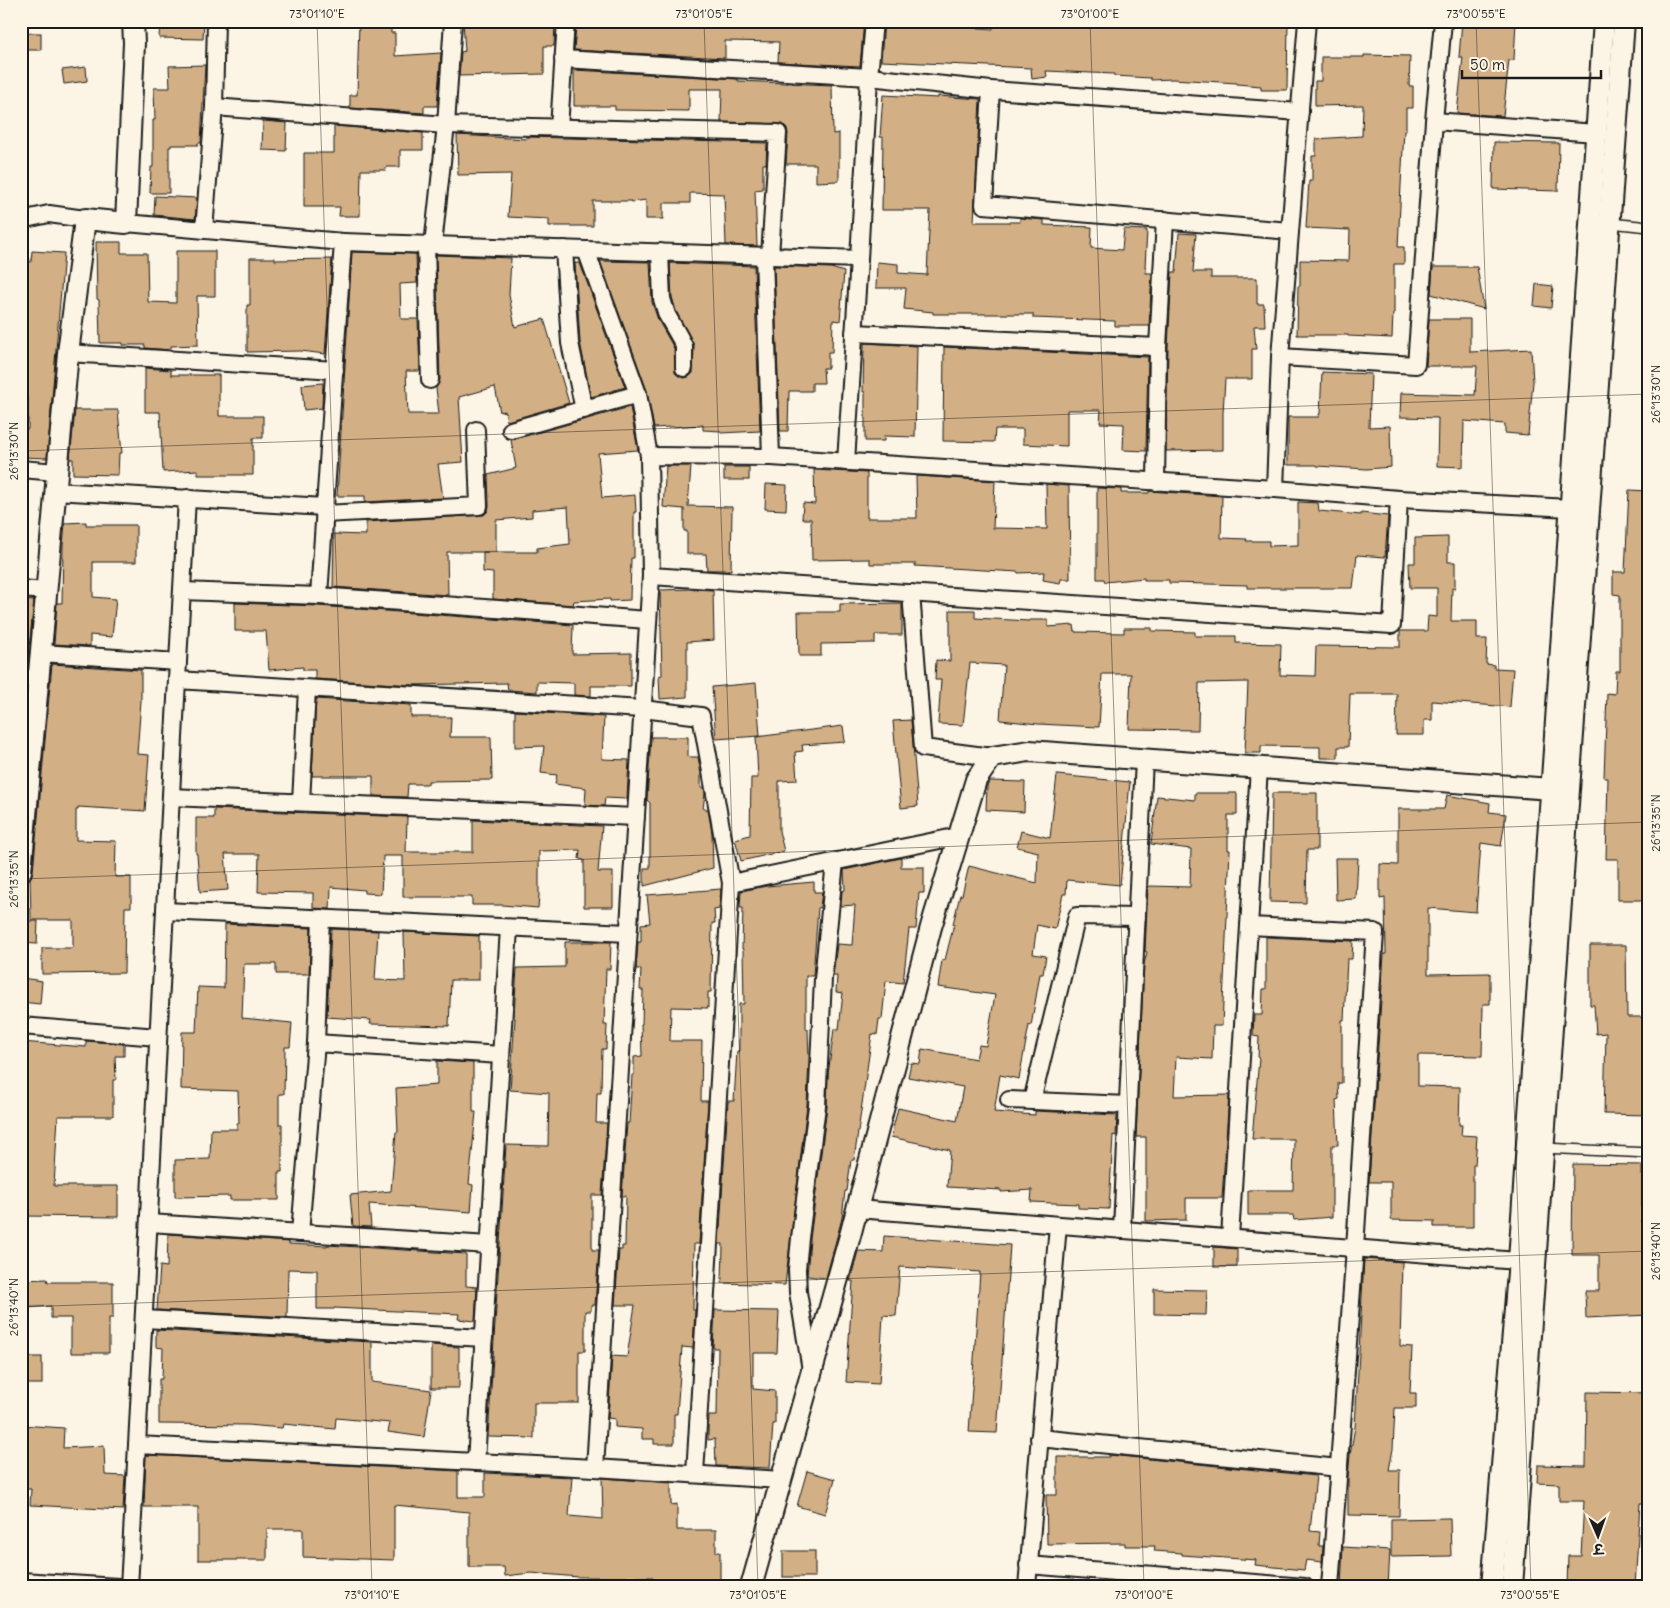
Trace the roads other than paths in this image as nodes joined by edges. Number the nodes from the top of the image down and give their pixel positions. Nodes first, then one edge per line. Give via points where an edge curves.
1 (133, 21) edge
2 (216, 21) edge
3 (453, 21) edge
4 (566, 21) edge
5 (874, 21) edge
6 (1307, 21) edge
7 (1443, 21) edge
8 (1604, 21) edge
9 (1624, 21) edge
10 (563, 60) junction
11 (1611, 65) junction
12 (869, 77) junction
13 (991, 90) junction
14 (214, 107) junction
15 (1300, 112) junction
16 (1434, 121) junction
17 (446, 125) junction
18 (559, 128) junction
19 (1596, 133) junction
20 (85, 219) junction
21 (21, 220) edge
22 (1165, 220) junction
23 (126, 223) junction
24 (1610, 223) junction
25 (1649, 227) edge
26 (204, 230) junction
27 (1290, 231) junction
28 (343, 242) junction
29 (429, 245) junction
30 (564, 249) junction
31 (586, 250) junction
32 (660, 252) junction
33 (767, 256) junction
34 (859, 258) junction
35 (854, 333) junction
36 (1158, 347) junction
37 (68, 353) junction
38 (1280, 357) junction
39 (684, 368) dead end
40 (334, 370) junction
41 (430, 380) dead end
42 (638, 394) junction
43 (584, 410) junction
44 (476, 430) dead end
45 (511, 430) dead end
46 (649, 456) junction
47 (771, 457) junction
48 (846, 462) junction
49 (21, 469) edge
50 (56, 482) junction
51 (1156, 482) junction
52 (1275, 489) junction
53 (187, 498) junction
54 (1399, 499) junction
55 (1570, 508) junction
56 (325, 510) junction
57 (651, 576) junction
58 (21, 589) edge
59 (182, 590) junction
60 (46, 591) junction
61 (911, 593) junction
62 (319, 596) junction
63 (648, 620) junction
64 (41, 653) junction
65 (178, 662) junction
66 (30, 679) edge
67 (177, 680) junction
68 (307, 688) junction
69 (642, 710) junction
70 (992, 757) junction
71 (1144, 759) junction
72 (26, 768) edge
73 (1259, 768) junction
74 (1551, 789) junction
75 (171, 797) junction
76 (301, 802) junction
77 (636, 817) junction
78 (959, 836) junction
79 (22, 860) edge
80 (834, 862) junction
81 (731, 883) junction
82 (165, 911) junction
83 (1136, 917) junction
84 (321, 918) junction
85 (1250, 926) junction
86 (509, 928) junction
87 (628, 933) junction
88 (21, 1026) edge
89 (158, 1037) junction
90 (316, 1043) junction
91 (501, 1055) junction
92 (1010, 1100) dead end
93 (1032, 1101) junction
94 (1128, 1105) junction
95 (1543, 1148) junction
96 (1649, 1152) edge
97 (857, 1209) junction
98 (148, 1223) junction
99 (1058, 1225) junction
100 (1122, 1230) junction
101 (300, 1233) junction
102 (1230, 1238) junction
103 (489, 1245) junction
104 (1355, 1248) junction
105 (1527, 1261) junction
106 (144, 1319) junction
107 (484, 1338) junction
108 (811, 1372) junction
109 (1039, 1438) junction
110 (137, 1445) junction
111 (476, 1462) junction
112 (595, 1468) junction
113 (1338, 1468) junction
114 (695, 1474) junction
115 (781, 1480) junction
116 (1028, 1565) junction
117 (21, 1581) edge
118 (118, 1587) edge
119 (129, 1587) edge
120 (751, 1587) edge
121 (1026, 1587) edge
122 (1305, 1587) edge
123 (1330, 1587) edge
124 (1492, 1587) edge
125 (1512, 1587) edge

1 - 23 street
2 - 14 street
3 - 17 street
4 - 10 street
5 - 12 street
6 - 15 street
7 - 16 street
8 - 11 street
9 - 11 street
10 - 12 street
10 - 18 street
11 - 19 street
11 - 24 street
12 - 13 street
12 - 34 street
13 - 15 street
13 - 22 street via 984,205
14 - 17 street
14 - 26 street
15 - 27 street
16 - 19 street
16 - 38 street via 1416,365
17 - 18 street
17 - 29 street
18 - 33 street via 778,133
19 - 55 street
20 - 21 street via 49,214
20 - 23 street
20 - 37 street
22 - 27 street
22 - 36 street
23 - 26 street
24 - 25 lane
24 - 95 street
26 - 28 street
27 - 38 street
28 - 29 street
28 - 40 street
29 - 30 street
29 - 41 street
30 - 31 street
30 - 43 street via 570,343
31 - 32 street
31 - 42 street
32 - 33 street
32 - 39 street via 662,299 684,346
33 - 34 street
33 - 47 street
34 - 35 street
35 - 36 street
35 - 48 street
36 - 51 street
37 - 40 street
37 - 50 street
38 - 52 street
40 - 56 street
42 - 43 street
42 - 46 street
43 - 45 street
44 - 56 street via 480,506
46 - 47 street
46 - 57 street
47 - 48 street
48 - 51 street
49 - 50 street
50 - 53 street
50 - 60 street
51 - 52 street
52 - 54 street
53 - 56 street
53 - 59 street
54 - 55 street
54 - 61 street via 1392,625
55 - 74 street
56 - 62 street
57 - 61 street
57 - 63 street
58 - 60 street
59 - 62 street
59 - 65 street
60 - 64 street
61 - 70 street via 923,748
62 - 63 street
63 - 69 street
64 - 65 street
64 - 66 street
65 - 67 street
66 - 72 street
67 - 68 street
67 - 75 street
68 - 69 street
68 - 76 street
69 - 77 street
69 - 81 street via 701,716
70 - 71 street via 1029,751
70 - 78 street via 976,780
71 - 73 street
71 - 83 street
72 - 79 street
73 - 74 street
73 - 85 street
74 - 105 street
75 - 76 street
75 - 82 street
76 - 77 street
77 - 87 street
78 - 80 street
78 - 97 street via 931,927
80 - 81 street
80 - 108 street via 823,980 817,1106 797,1269
81 - 114 street
82 - 84 street
82 - 89 street
83 - 93 street via 1077,916
83 - 94 street
84 - 86 street
84 - 90 street
85 - 102 street
85 - 104 street via 1375,932
86 - 87 street
86 - 91 street
87 - 112 street
88 - 89 street
89 - 98 street
90 - 91 street
90 - 101 street
91 - 103 street
92 - 93 street
93 - 94 street
94 - 100 street
95 - 96 lane
95 - 105 street
97 - 99 street
97 - 108 street
98 - 101 street
98 - 106 street
99 - 100 street
99 - 109 street
100 - 102 street
101 - 103 street
102 - 104 street
103 - 107 street
104 - 105 street
104 - 113 street
105 - 124 street
105 - 125 street
106 - 107 street
106 - 110 street
107 - 111 street
108 - 115 street
109 - 113 street
109 - 116 street
110 - 111 street
110 - 119 street
111 - 112 street
112 - 114 street
113 - 123 street
114 - 115 street
115 - 120 street
116 - 121 street
116 - 122 street
117 - 118 street

